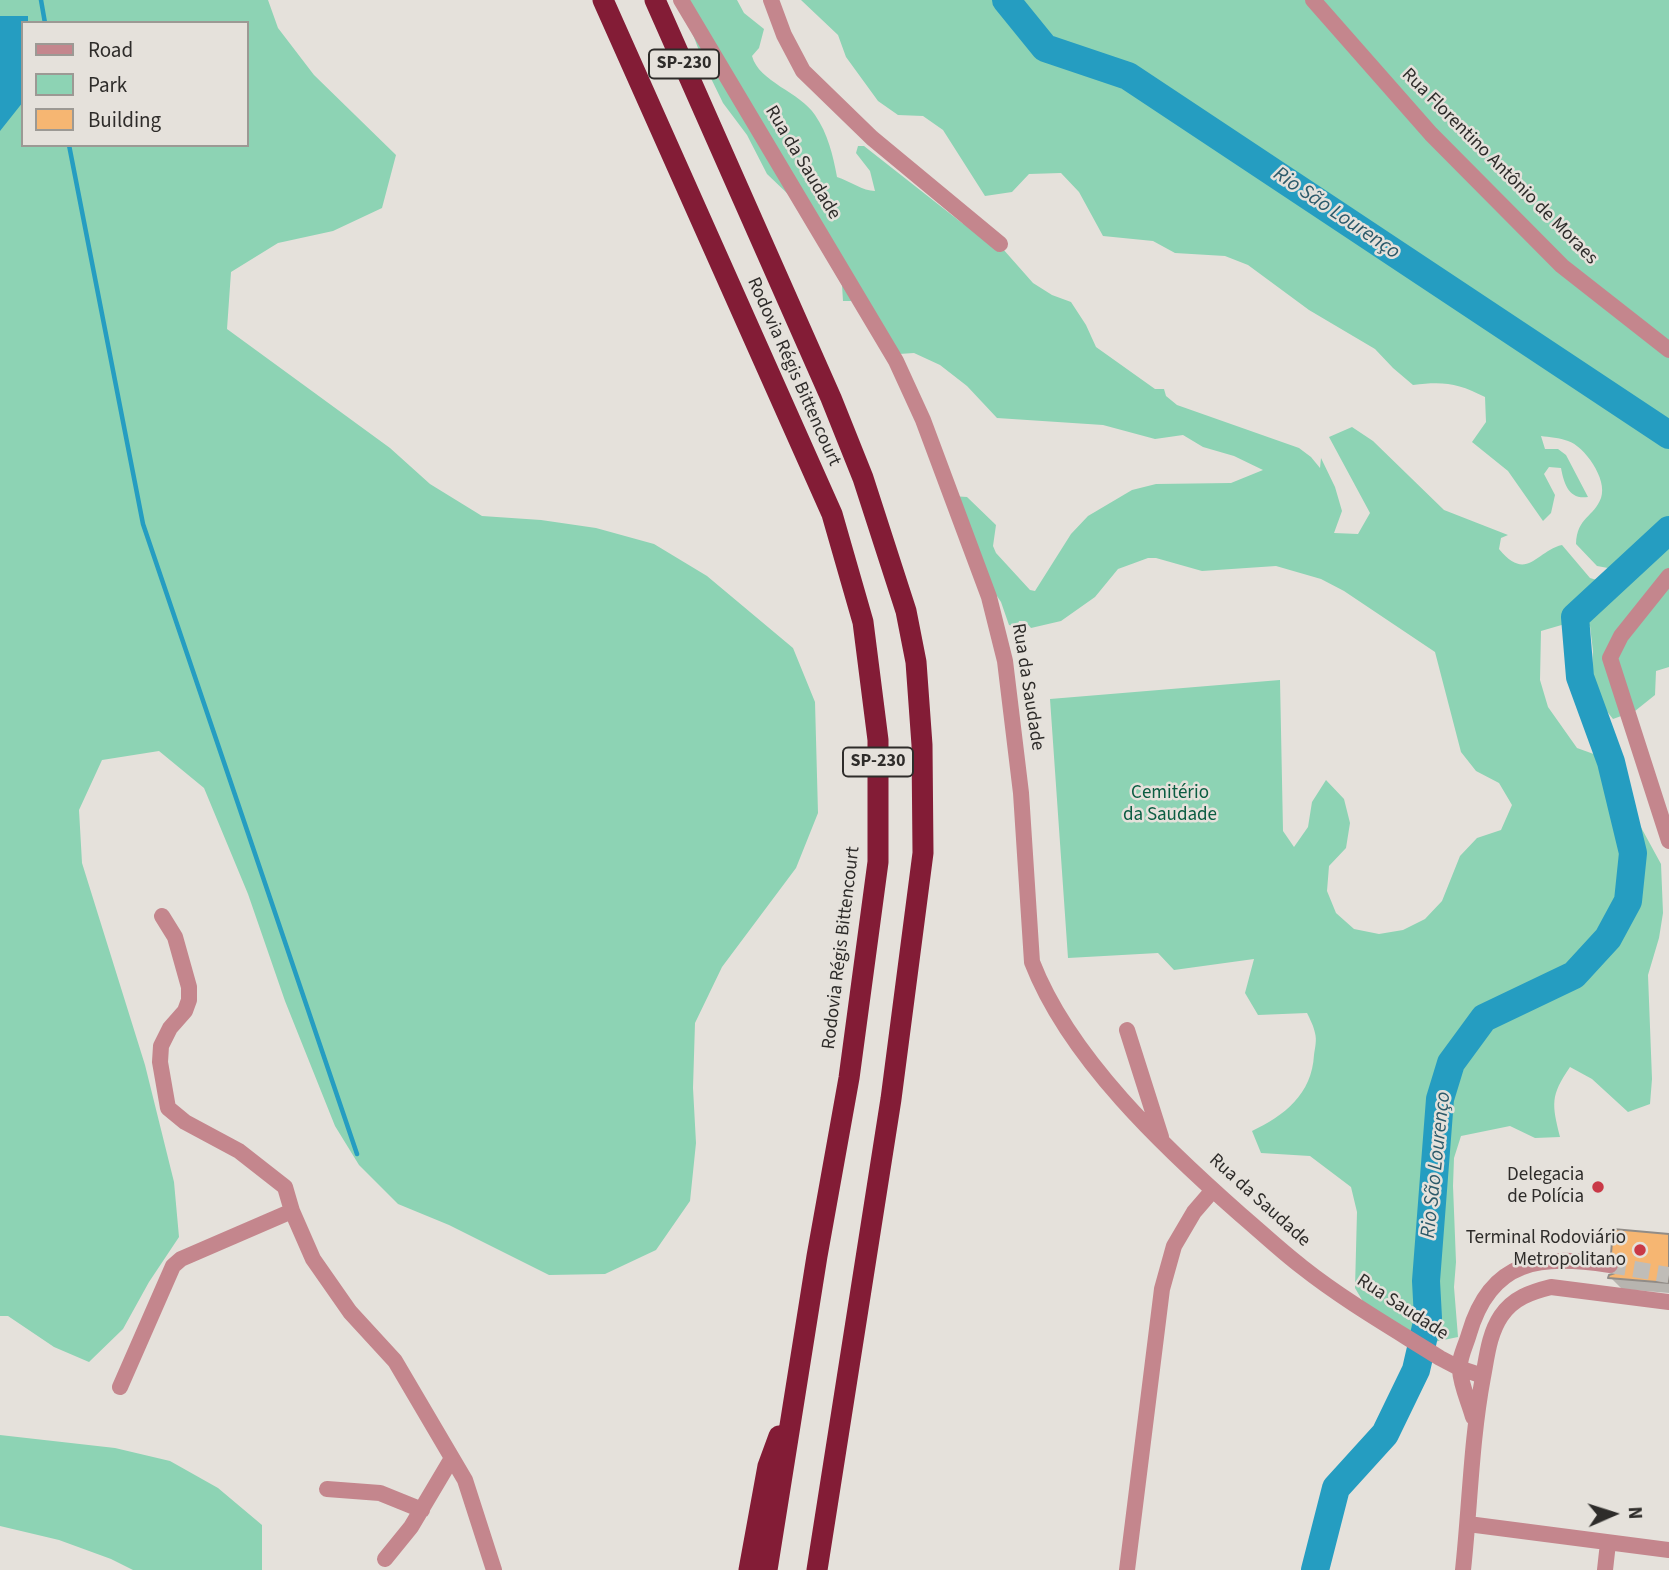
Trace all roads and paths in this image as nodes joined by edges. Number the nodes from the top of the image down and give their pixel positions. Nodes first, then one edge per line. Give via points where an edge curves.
1 (603, 0) edge
2 (655, 0) edge
3 (681, 0) edge
4 (771, 0) edge
5 (1313, 0) edge
6 (1000, 244) dead end
7 (1669, 350) edge
8 (1669, 576) edge
9 (1669, 841) edge
10 (162, 916) dead end
11 (1127, 1030) dead end
12 (1163, 1143) junction
13 (1213, 1190) junction
14 (292, 1211) junction
15 (1610, 1265) tunnel mouth
16 (1301, 1267) joint
17 (1518, 1269) junction
18 (1533, 1291) junction
19 (1669, 1302) edge
20 (1459, 1368) junction
21 (1483, 1376) junction
22 (120, 1387) dead end
23 (797, 1388) junction
24 (1475, 1423) junction
25 (452, 1458) junction
26 (327, 1489) dead end
27 (422, 1510) junction
28 (1468, 1524) junction
29 (1608, 1544) junction
30 (1669, 1550) edge
31 (385, 1559) dead end
32 (494, 1570) edge
33 (749, 1570) edge
34 (767, 1570) edge
35 (817, 1570) edge
36 (1127, 1570) edge
37 (1463, 1570) edge
38 (1605, 1570) edge

1 - 23 highway, Rodovia Régis Bittencourt / SP-230 via 832,514 863,622 878,740 878,862 849,1078
2 - 35 highway, Rodovia Régis Bittencourt / SP-230 via 863,478 902,599 916,662 923,853 891,1099
3 - 12 street, Rua da Saudade via 896,361 923,420 989,597 1006,661 1021,793 1032,962 1039,982 1090,1061
4 - 6 street via 803,71 872,138
5 - 7 street, Rua Florentino Antônio de Moraes via 1431,134 1562,266
8 - 9 street via 1621,636 1610,658
10 - 14 street via 175,937 189,987 185,1011 161,1046 169,1108 278,1179
11 - 12 street
12 - 13 street, Rua da Saudade
13 - 16 street, Rua da Saudade
13 - 36 street via 1174,1246 1162,1289
14 - 22 street via 173,1266
14 - 25 street via 313,1259 350,1312 395,1361
15 - 17 street via 1556,1261
16 - 20 street, Rua Saudade
17 - 18 street
17 - 20 street via 1495,1283 1474,1316
18 - 19 street via 1551,1287
18 - 21 street via 1501,1315 1490,1339
20 - 21 street, Rua Saudade
20 - 24 street
21 - 24 street
23 - 33 highway via 768,1466
23 - 34 highway, Rodovia Régis Bittencourt / SP-230
24 - 28 street
25 - 27 street
25 - 32 street via 465,1480
26 - 27 street via 380,1493
27 - 31 street
28 - 29 street
28 - 37 street
29 - 30 street
29 - 38 street

